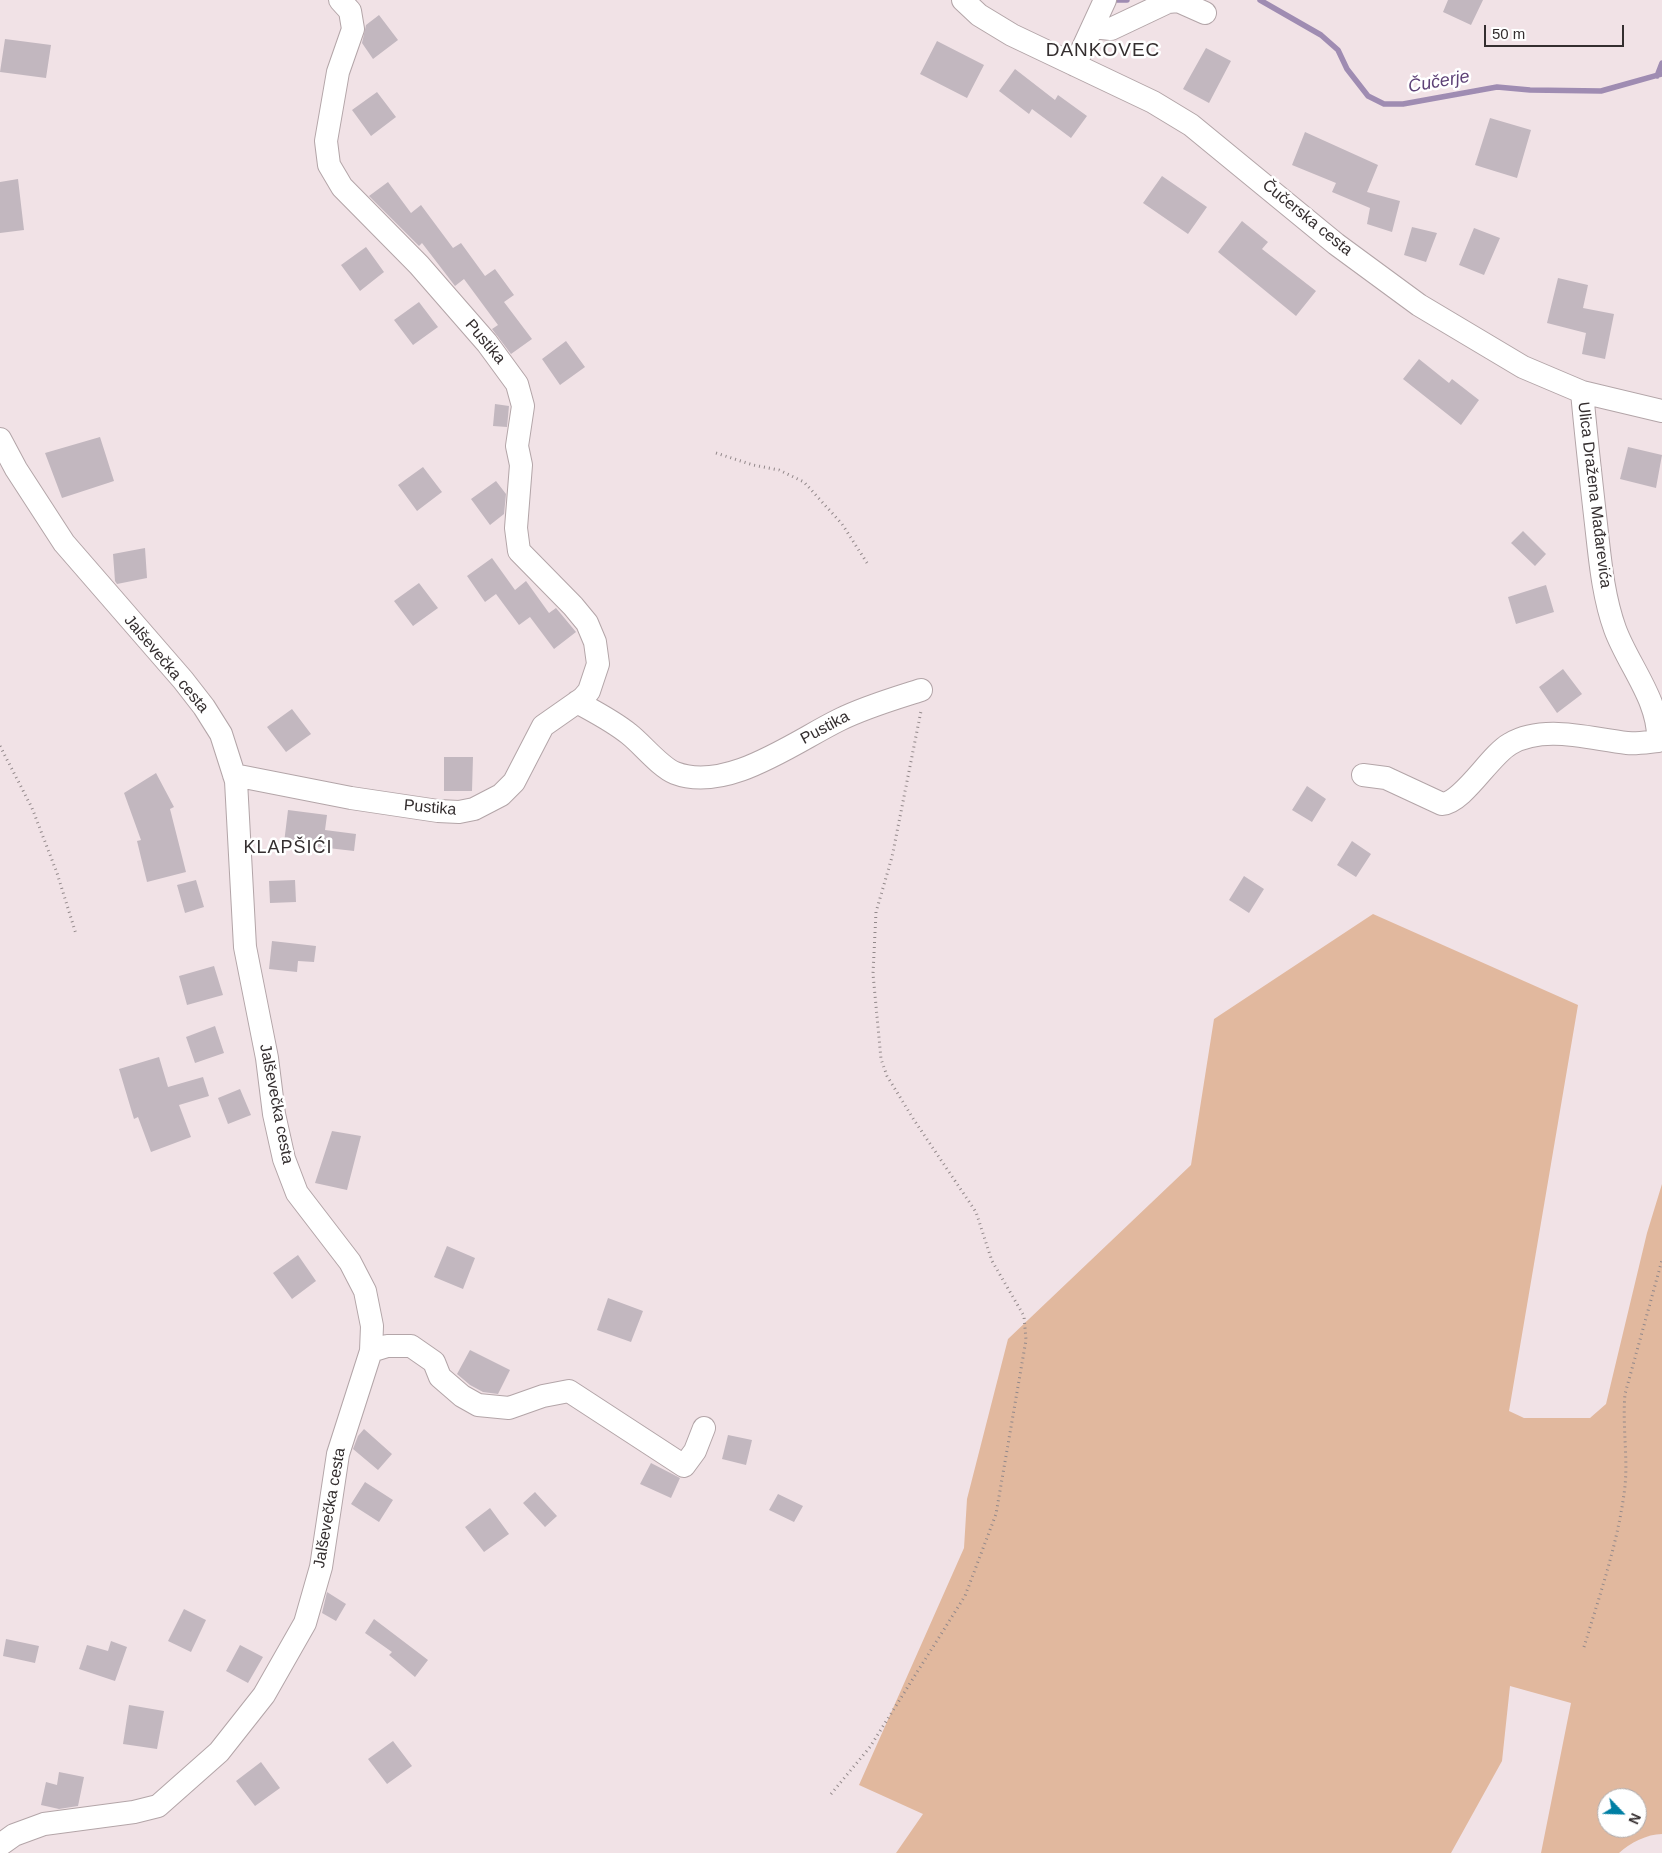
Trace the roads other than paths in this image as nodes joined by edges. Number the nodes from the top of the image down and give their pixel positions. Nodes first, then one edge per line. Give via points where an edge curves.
1 (340, 0) edge
2 (963, 0) edge
3 (1206, 13) dead end
4 (1099, 14) edge
5 (1076, 65) junction
6 (1582, 392) junction
7 (1662, 412) edge
8 (0, 439) edge
9 (921, 690) road end
10 (577, 702) junction
11 (234, 775) junction
12 (1363, 775) dead end
13 (371, 1351) junction
14 (704, 1428) dead end
15 (0, 1845) edge

1 - 10 street, Pustika via 350,11 353,29 338,72 326,141 329,165 342,187 419,265 517,384 523,406 517,446 522,476 516,540 519,551 587,623 595,642 598,664 594,680 589,691
2 - 5 street, Čučerska cesta via 979,15 1012,36
3 - 4 street via 1178,1 1168,2 1111,29
4 - 5 street
5 - 6 street, Čučerska cesta via 1191,125 1336,244 1419,305 1523,367
6 - 7 street, Čučerska cesta
6 - 12 street, Ulica Dražena Mađarevića via 1601,570 1615,628 1652,707 1658,741 1630,743 1544,734 1525,737 1502,748 1446,804 1386,778
8 - 11 street, Jalševečka cesta via 64,543 204,707 221,734
9 - 10 street, Pustika via 868,707 737,771 696,778 672,772 629,733
10 - 11 street, Pustika via 543,726 514,782 501,795 474,809 438,812
11 - 13 street, Jalševečka cesta via 245,946 284,1159 297,1193 350,1262 365,1291 372,1326
13 - 14 street via 387,1346 411,1346 434,1362 440,1377 478,1405 509,1408 569,1391 684,1466 695,1451
13 - 15 street, Jalševečka cesta via 338,1454 321,1567 305,1623 264,1695 219,1752 158,1806 44,1824 14,1835

